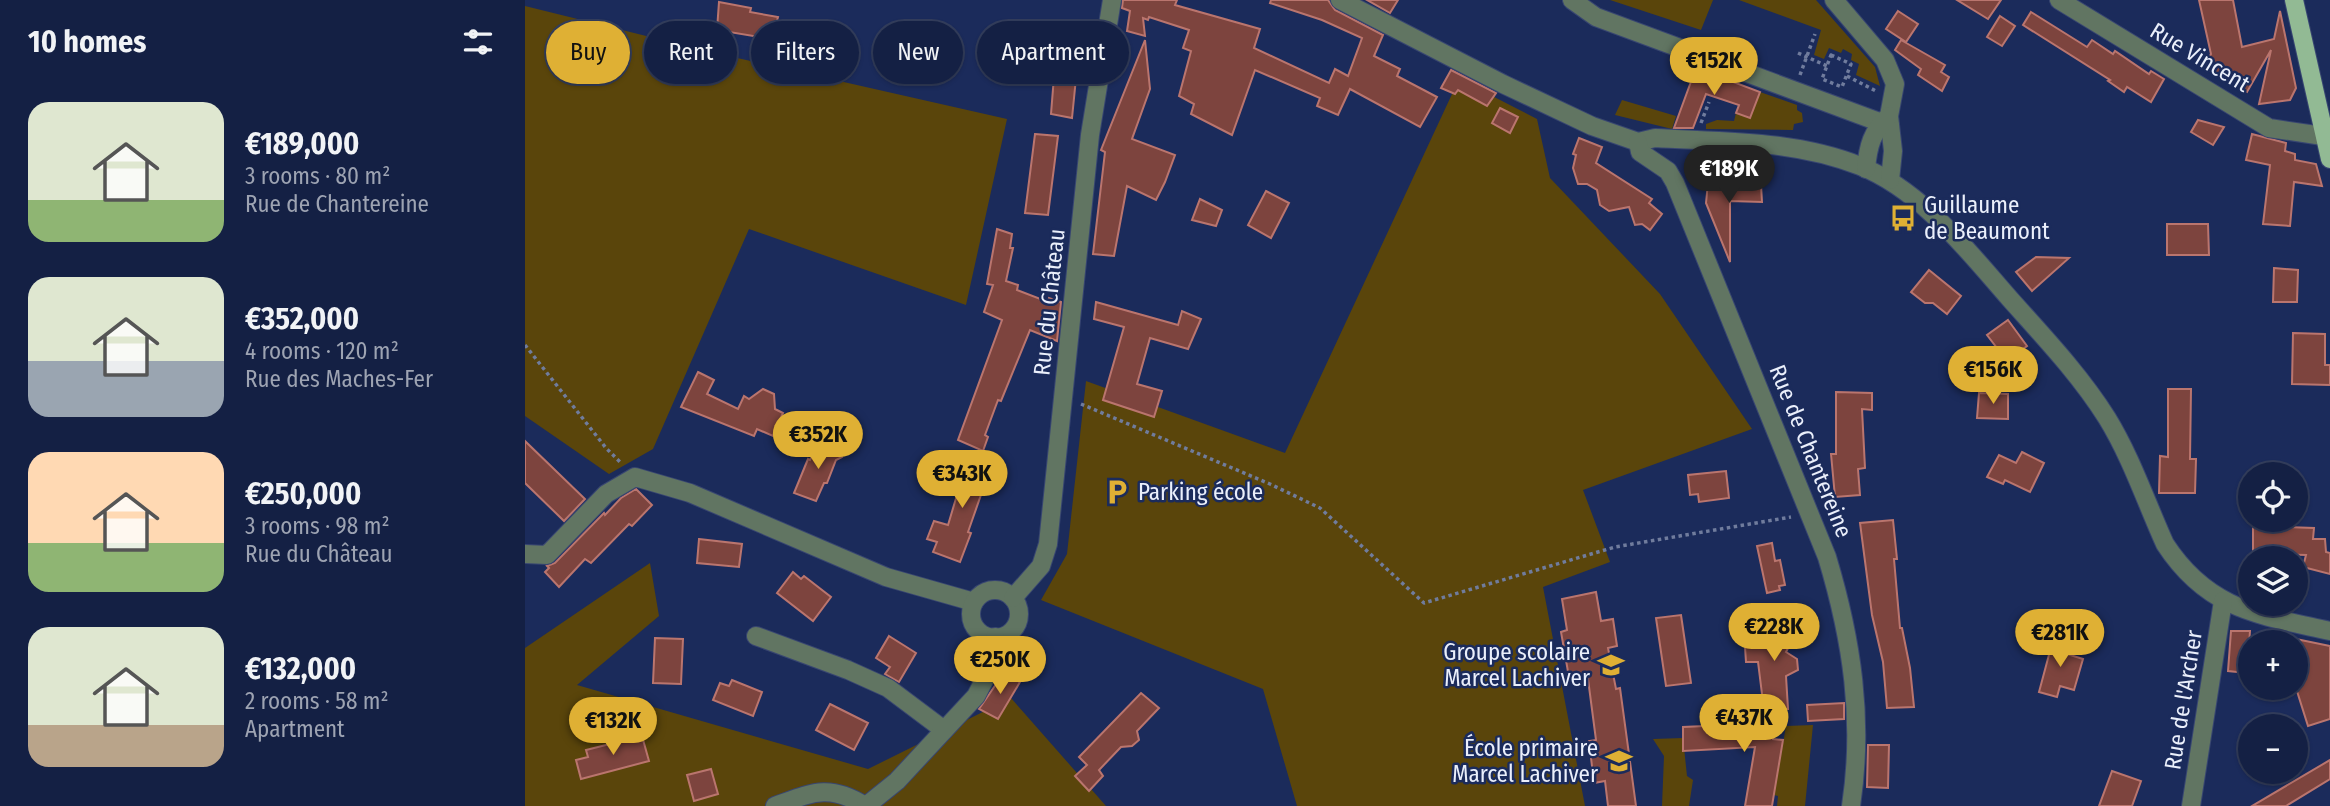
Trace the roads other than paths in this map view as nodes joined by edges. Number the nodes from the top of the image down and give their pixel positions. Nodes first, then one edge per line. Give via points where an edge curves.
1 (1112, 0) edge
2 (1340, 0) edge
3 (1572, 0) edge
4 (1834, 0) edge
5 (2059, 0) edge
6 (2294, 0) edge
7 (1888, 116) junction
8 (2323, 136) junction
9 (1638, 142) junction
10 (2330, 159) edge
11 (1866, 169) junction
12 (1890, 180) junction
13 (525, 554) edge
14 (1013, 598) junction
15 (2223, 601) junction
16 (974, 603) junction
17 (2330, 631) edge
18 (756, 636) dead end
19 (995, 638) junction
20 (944, 730) junction
21 (775, 806) edge
22 (865, 806) edge
23 (1851, 806) edge
24 (2191, 806) edge

1 - 14 street, Rue du Château via 1090,135 1048,544 1041,566
2 - 9 street via 1503,85
3 - 7 street via 1596,17 1794,92
4 - 7 street via 1885,60 1895,85
5 - 8 street, Rue Vincent via 2269,128
6 - 8 main road
7 - 11 street via 1870,141
7 - 12 street via 1893,151
8 - 10 main road
9 - 11 street via 1655,138 1769,144 1805,149
9 - 23 street, Rue de Chantereine via 1640,152 1668,171 1675,183 1838,593 1857,712
11 - 12 street
12 - 15 street via 1968,253 2078,376 2108,420 2165,544 2192,576
13 - 16 street via 547,555 606,494 635,477 690,493 886,577
14 - 16 street via 993,590
14 - 19 street via 1019,615 1016,626
15 - 17 street via 2265,617
15 - 24 street, Rue de l'Archer
16 - 19 street via 971,616 975,626
18 - 20 street via 888,688
19 - 20 street via 992,667 983,687
20 - 22 street via 897,781
21 - 22 street via 816,791 848,795

